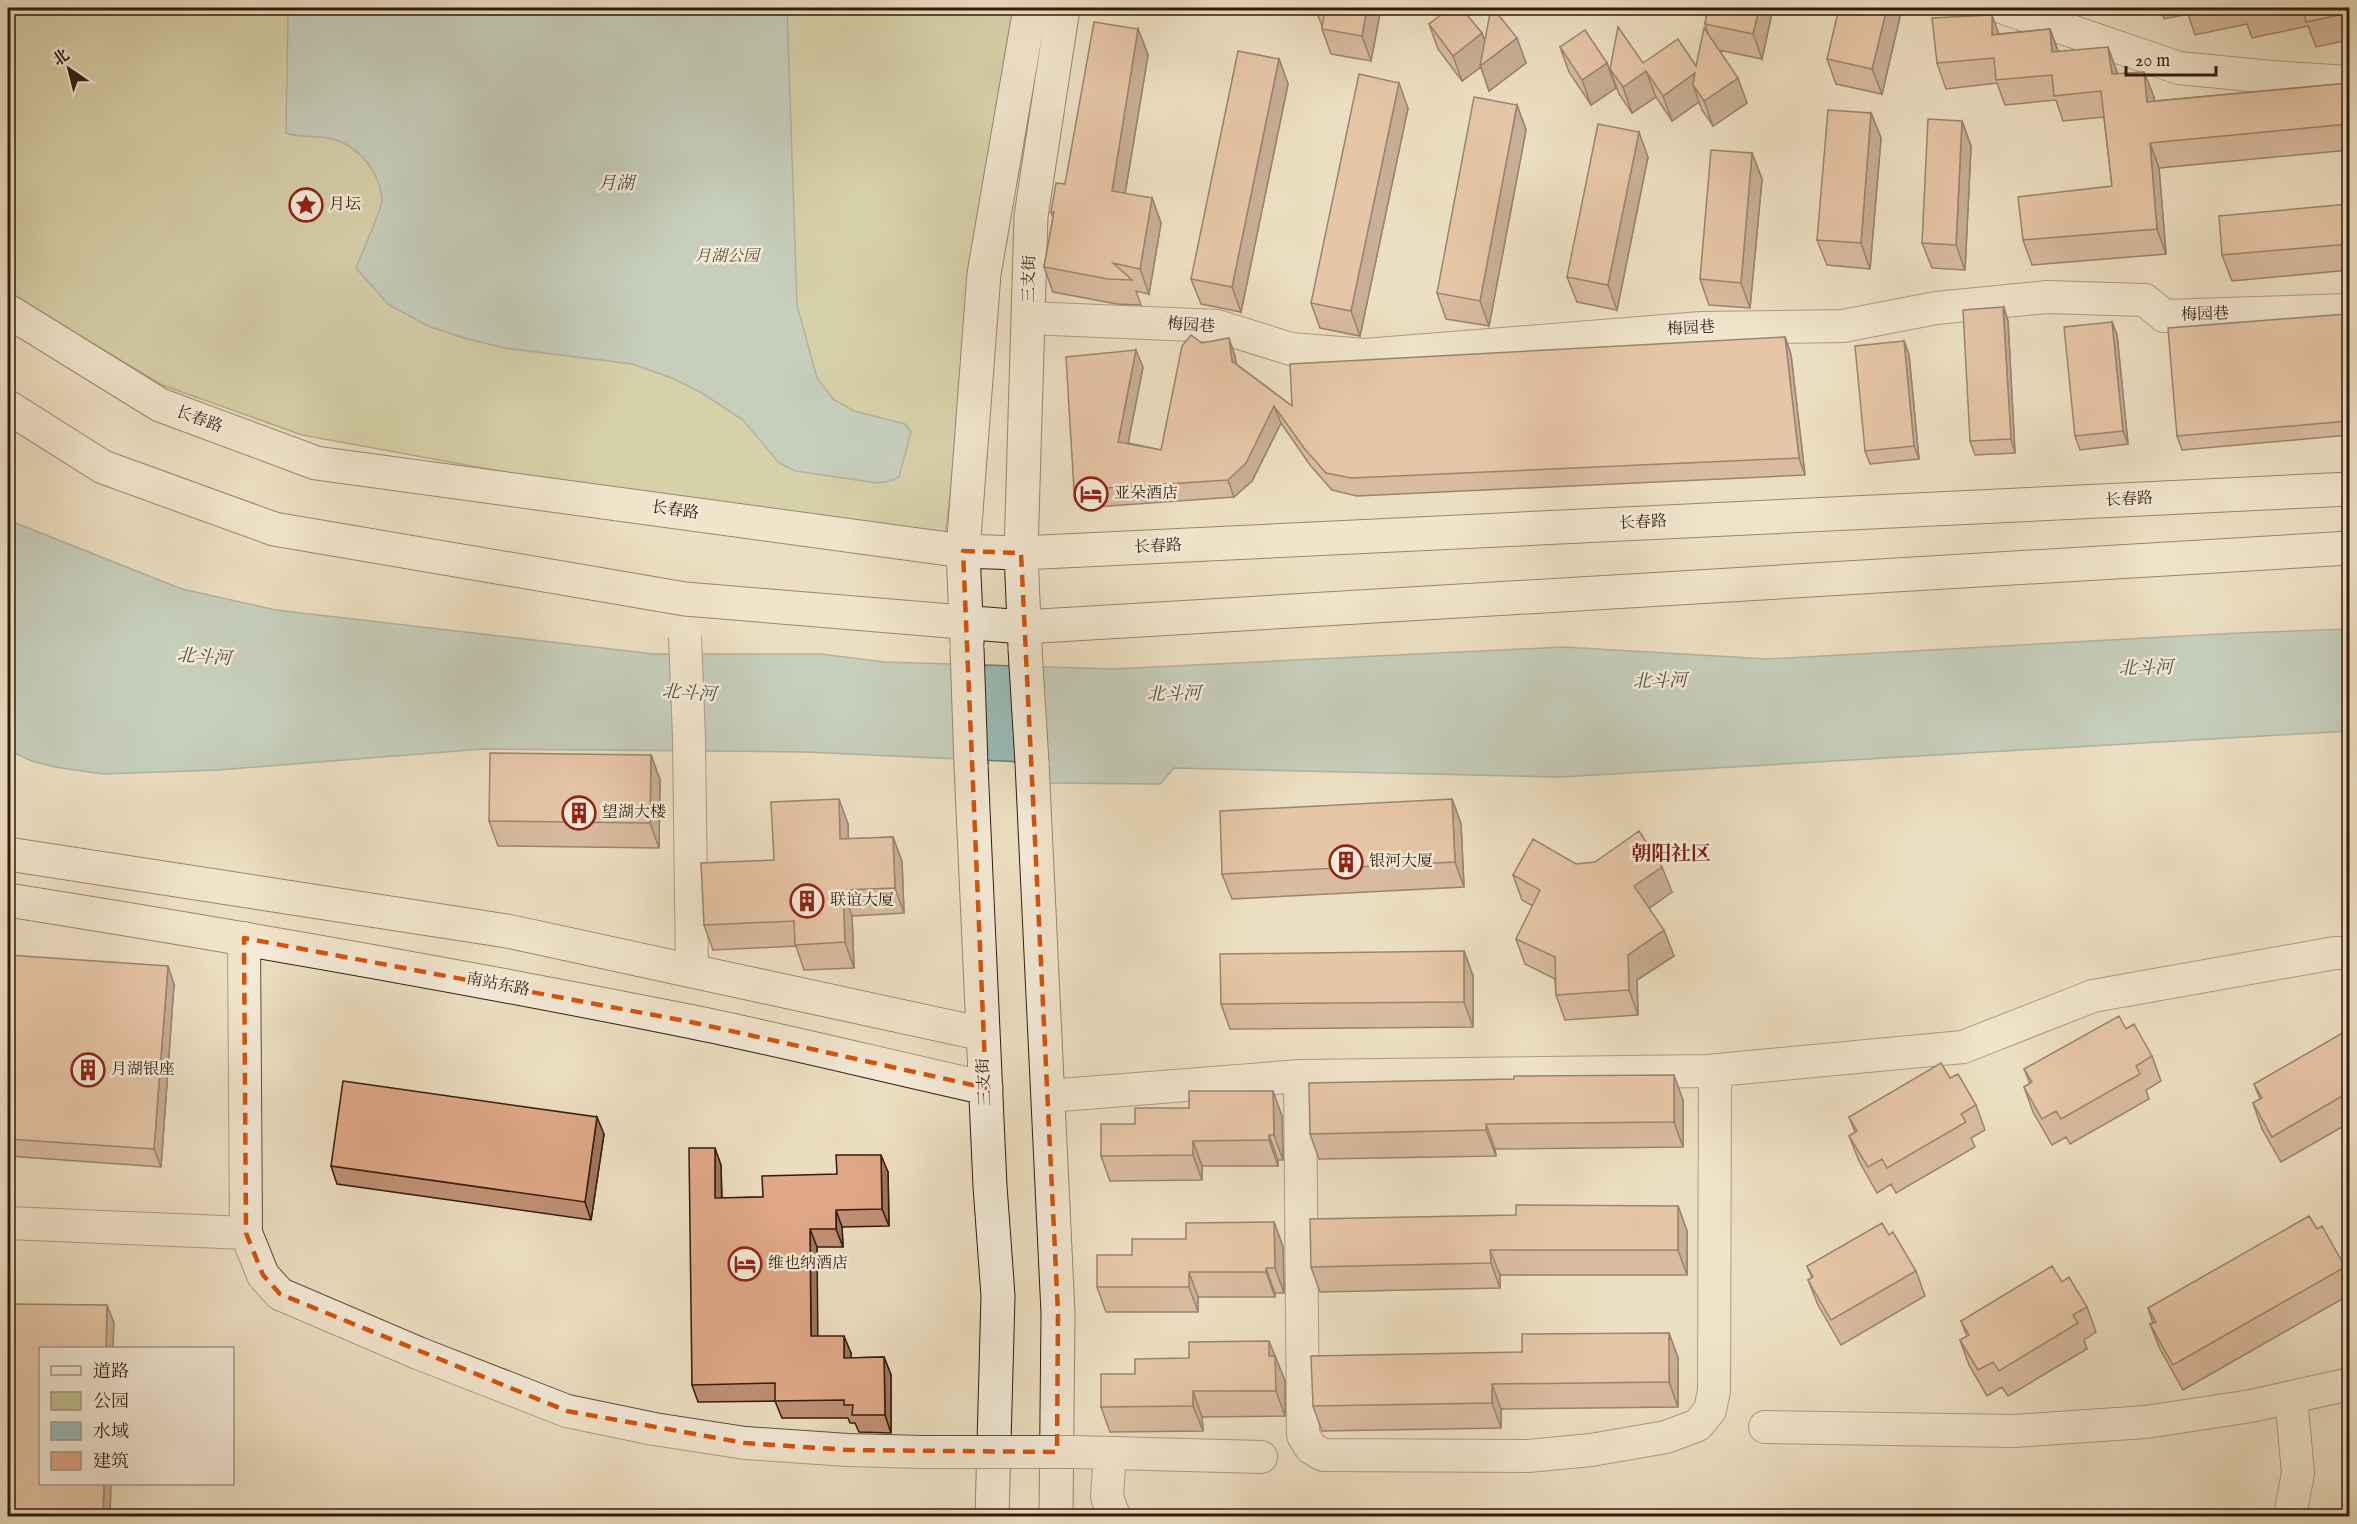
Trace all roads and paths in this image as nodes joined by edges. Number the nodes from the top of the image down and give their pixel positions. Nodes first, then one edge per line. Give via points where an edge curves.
1 (1030, 8) edge
2 (1063, 8) edge
3 (2004, 8) edge
4 (2349, 82) edge
5 (2349, 309) edge
6 (8, 311) edge
7 (1029, 318) junction
8 (8, 408) edge
9 (2349, 489) edge
10 (2349, 548) edge
11 (963, 551) junction
12 (1021, 553) junction
13 (685, 598) junction
14 (967, 635) junction
15 (1024, 638) junction
16 (8, 854) edge
17 (8, 900) edge
18 (244, 938) junction
19 (2349, 953) edge
20 (692, 971) junction
21 (983, 1034) junction
22 (1715, 1071) junction
23 (1300, 1076) junction
24 (986, 1088) junction
25 (1048, 1096) junction
26 (8, 1223) edge
27 (246, 1233) junction
28 (2349, 1384) edge
29 (2291, 1397) junction
30 (1766, 1427) dead end
31 (1110, 1453) junction
32 (1261, 1457) dead end
33 (992, 1516) edge
34 (1056, 1516) edge
35 (1114, 1516) edge
36 (2290, 1516) edge

1 - 11 main road via 984,274
2 - 7 main road, 三支街 via 1031,216
3 - 4 street via 2179,68
5 - 7 street, 梅园巷 via 2164,316 2145,300 2047,297 1936,308 1843,326 1701,328 1365,355 1291,349 1217,326
6 - 11 main road, 长春路 via 160,405 316,463
7 - 12 main road, 三支街
8 - 13 main road via 103,467 274,529
9 - 12 main road, 长春路
10 - 15 main road
11 - 12 main road, 长春路
11 - 14 main road, 三支街
12 - 15 main road, 三支街
13 - 14 main road
13 - 20 street, bridge
14 - 15 main road
14 - 21 main road, 三支街, bridge
15 - 25 main road, bridge
16 - 20 main road via 507,931
17 - 18 main road, 南站东路
18 - 24 main road, 南站东路 via 691,1022
18 - 27 street
19 - 22 street via 2093,996 1963,1047
20 - 21 main road
21 - 24 main road, 三支街
22 - 23 street
22 - 23 street via 1714,1391 1710,1410 1698,1425 1666,1437 1528,1456 1323,1455 1311,1448 1304,1435
23 - 25 street
24 - 33 main road, 三支街 via 998,1296
25 - 34 main road via 1058,1313
26 - 27 street
27 - 31 street, bridge via 263,1275 280,1294 567,1411 745,1443 848,1450
28 - 29 street
29 - 30 street via 2146,1422 2014,1431
29 - 36 street via 2298,1473
31 - 32 street
31 - 35 street via 1107,1497

